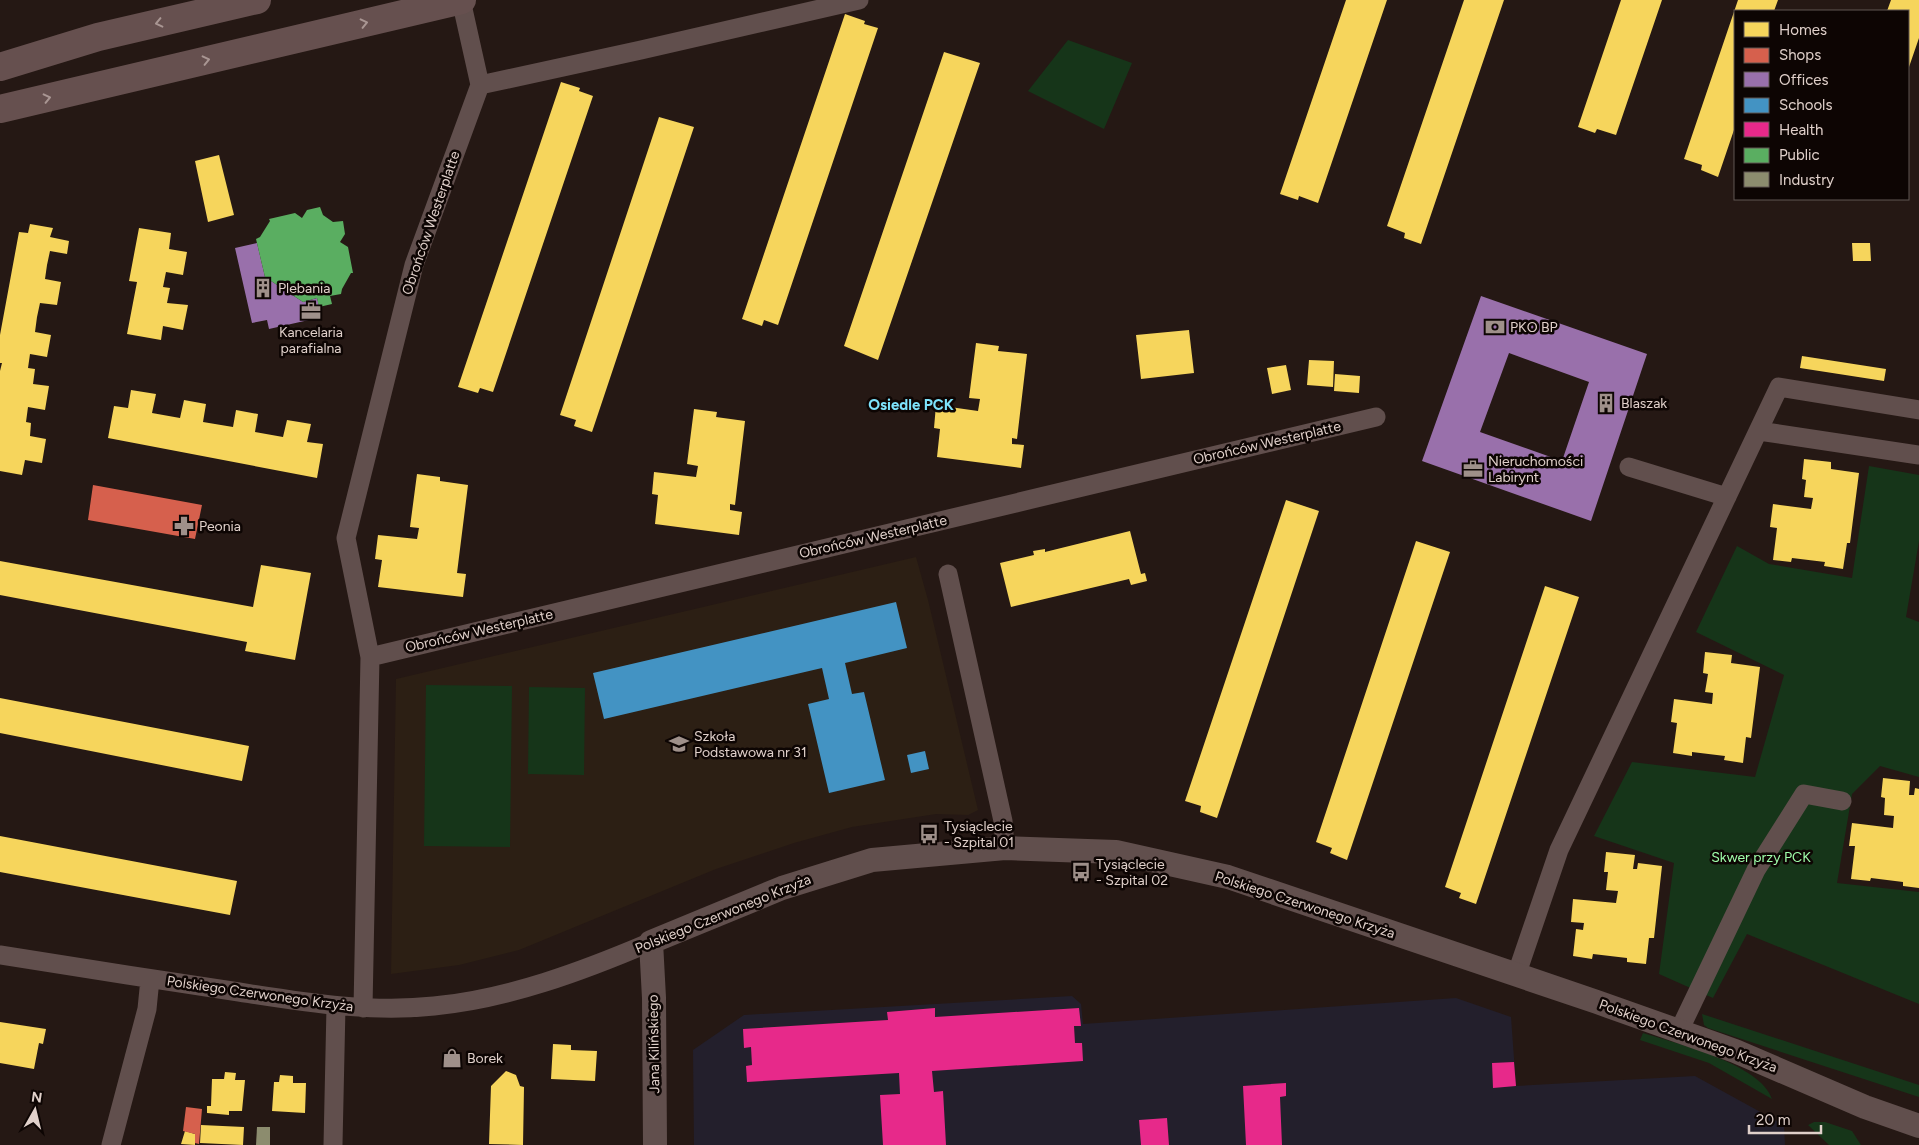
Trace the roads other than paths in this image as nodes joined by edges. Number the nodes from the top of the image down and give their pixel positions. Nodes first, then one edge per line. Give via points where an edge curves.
1 (258, 0) edge
2 (461, 0) edge
3 (859, 0) edge
4 (0, 67) edge
5 (480, 85) junction
6 (0, 109) edge
7 (1919, 410) edge
8 (1376, 417) dead end
9 (1759, 431) junction
10 (1919, 455) edge
11 (1629, 467) dead end
12 (1727, 497) junction
13 (948, 574) dead end
14 (370, 657) junction
15 (1842, 800) dead end
16 (1005, 848) junction
17 (651, 942) junction
18 (0, 955) edge
19 (1516, 976) junction
20 (150, 979) junction
21 (336, 1006) junction
22 (363, 1008) junction
23 (1679, 1031) junction
24 (1919, 1126) edge
25 (111, 1145) edge
26 (333, 1145) edge
27 (655, 1145) edge

1 -> 4 main road via 98,37
2 - 5 street
6 -> 2 main road
3 - 5 street
5 - 14 street, Obrońców Westerplatte via 414,265 346,538
7 - 9 street via 1779,387
8 - 14 street, Obrońców Westerplatte
9 - 10 street
9 - 12 street
11 - 12 street
12 - 19 street via 1559,850
13 - 16 street via 1004,820
14 - 22 street, Obrońców Westerplatte
15 - 23 street via 1804,794 1756,870
16 - 17 street, Polskiego Czerwonego Krzyża via 872,860 782,888
16 - 19 street, Polskiego Czerwonego Krzyża via 1116,852 1228,877
17 - 22 street, Polskiego Czerwonego Krzyża via 600,963 493,997 433,1007
17 - 27 street, Jana Kilińskiego
18 - 20 street, Polskiego Czerwonego Krzyża
19 - 23 street, Polskiego Czerwonego Krzyża
20 - 21 street, Polskiego Czerwonego Krzyża
20 - 25 street via 147,1009
21 - 22 street, Polskiego Czerwonego Krzyża
21 - 26 street
23 - 24 street, Polskiego Czerwonego Krzyża

